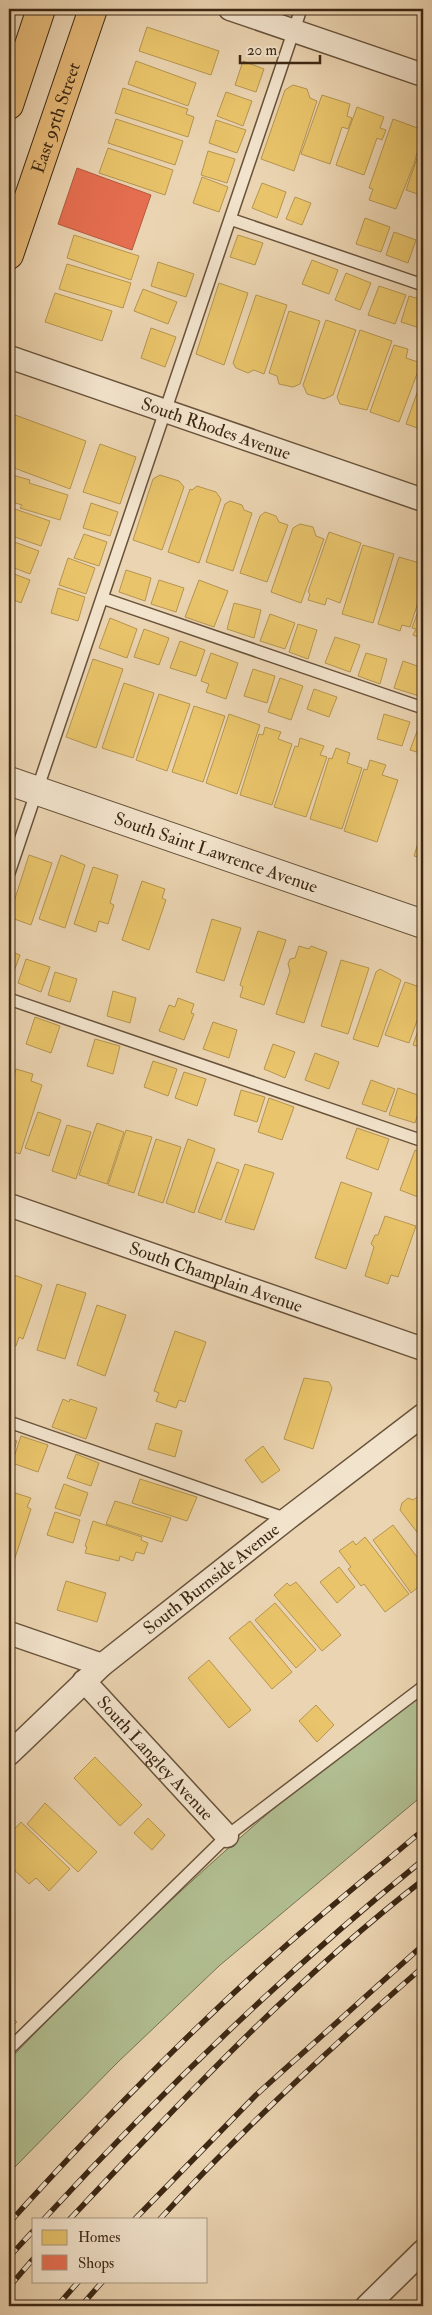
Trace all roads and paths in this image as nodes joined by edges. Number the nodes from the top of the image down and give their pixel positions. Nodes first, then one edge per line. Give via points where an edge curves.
1 (41, 9) edge
2 (93, 9) edge
3 (230, 9) edge
4 (301, 9) edge
5 (294, 30) junction
6 (423, 75) edge
7 (9, 105) edge
8 (230, 219) junction
9 (9, 256) edge
10 (423, 285) edge
11 (9, 357) edge
12 (165, 411) junction
13 (423, 500) edge
14 (102, 598) junction
15 (423, 708) edge
16 (9, 781) edge
17 (36, 791) junction
18 (9, 873) edge
19 (423, 924) edge
20 (9, 999) edge
21 (423, 1140) edge
22 (9, 1205) edge
23 (423, 1349) edge
24 (423, 1415) edge
25 (9, 1422) edge
26 (287, 1518) junction
27 (9, 1633) edge
28 (102, 1665) junction
29 (84, 1680) junction
30 (423, 1687) edge
31 (9, 1754) edge
32 (227, 1836) junction
33 (9, 2049) edge
34 (423, 2251) edge
35 (366, 2306) edge

1 - 7 main road
2 - 9 main road, East 95th Street
3 - 5 street
4 - 5 lane
5 - 6 street
5 - 8 lane
8 - 10 lane
8 - 12 lane
11 - 12 street, South Rhodes Avenue
12 - 13 street, South Rhodes Avenue
12 - 14 lane
14 - 15 lane
14 - 17 lane
16 - 17 street, South Saint Lawrence Avenue
17 - 18 lane
17 - 19 street, South Saint Lawrence Avenue
20 - 21 lane
22 - 23 street, South Champlain Avenue
24 - 26 street, South Burnside Avenue
25 - 26 lane
26 - 28 street, South Burnside Avenue
27 - 28 street
28 - 29 street, South Burnside Avenue
29 - 31 street, South Burnside Avenue
29 - 32 street, South Langley Avenue
30 - 32 lane
32 - 33 lane
34 - 35 street

